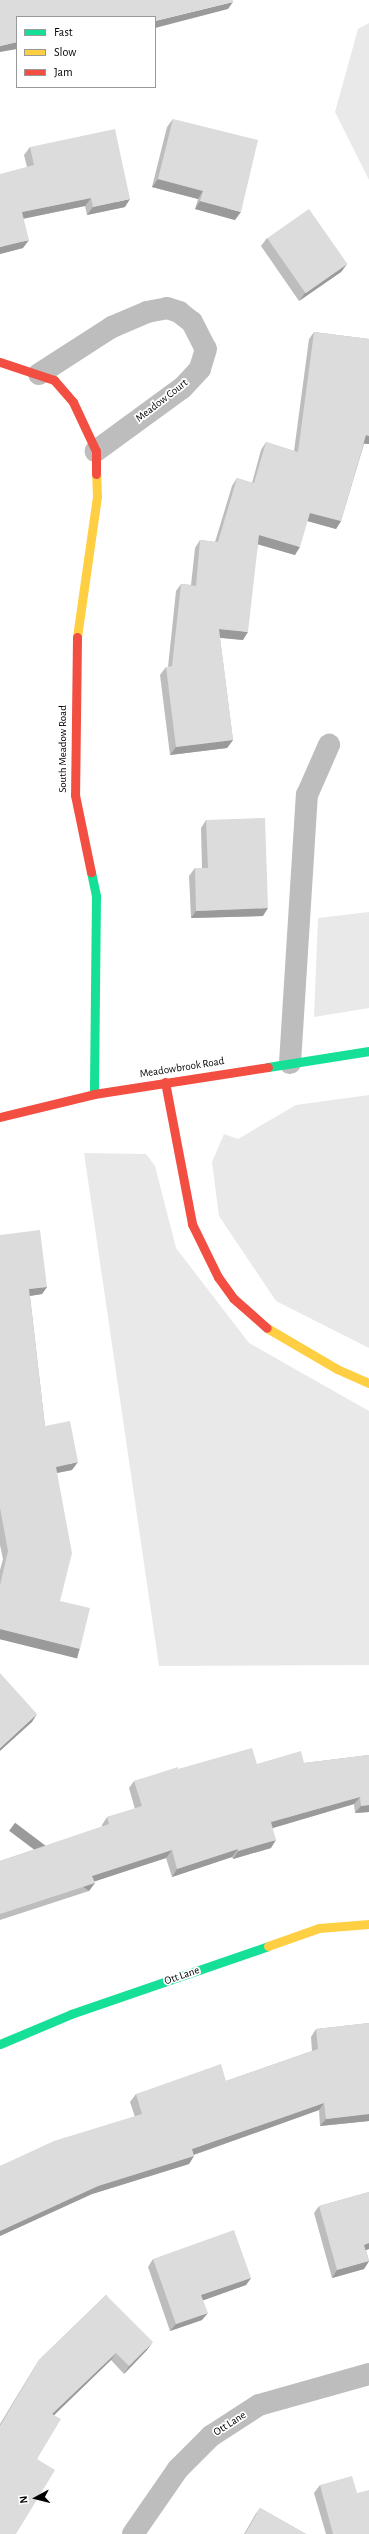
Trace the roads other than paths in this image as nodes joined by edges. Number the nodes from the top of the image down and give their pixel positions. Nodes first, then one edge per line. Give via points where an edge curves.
1 (0, 362) edge
2 (39, 374) junction
3 (96, 451) junction
4 (329, 746) dead end
5 (369, 1051) edge
6 (290, 1063) junction
7 (165, 1082) junction
8 (94, 1094) junction
9 (0, 1117) edge
10 (369, 1382) edge
11 (369, 1924) edge
12 (0, 2044) edge
13 (369, 2374) edge
14 (133, 2534) edge

1 - 2 main road
2 - 3 main road via 54,380 73,402
2 - 3 street, Meadow Court via 112,328 147,312 167,308 179,312 192,322 206,349 200,368 182,388
3 - 8 main road, South Meadow Road via 97,496 78,620 75,713 75,795 96,896
4 - 6 street via 307,795
5 - 6 main road, Meadowbrook Road
6 - 7 main road, Meadowbrook Road
7 - 8 main road, Meadowbrook Road
7 - 10 main road via 192,1224 218,1277 233,1298 274,1334 337,1370
8 - 9 main road, Meadowbrook Road
11 - 12 main road, Ott Lane via 319,1928 71,2014
13 - 14 street, Ott Lane via 259,2405 211,2436 178,2469

